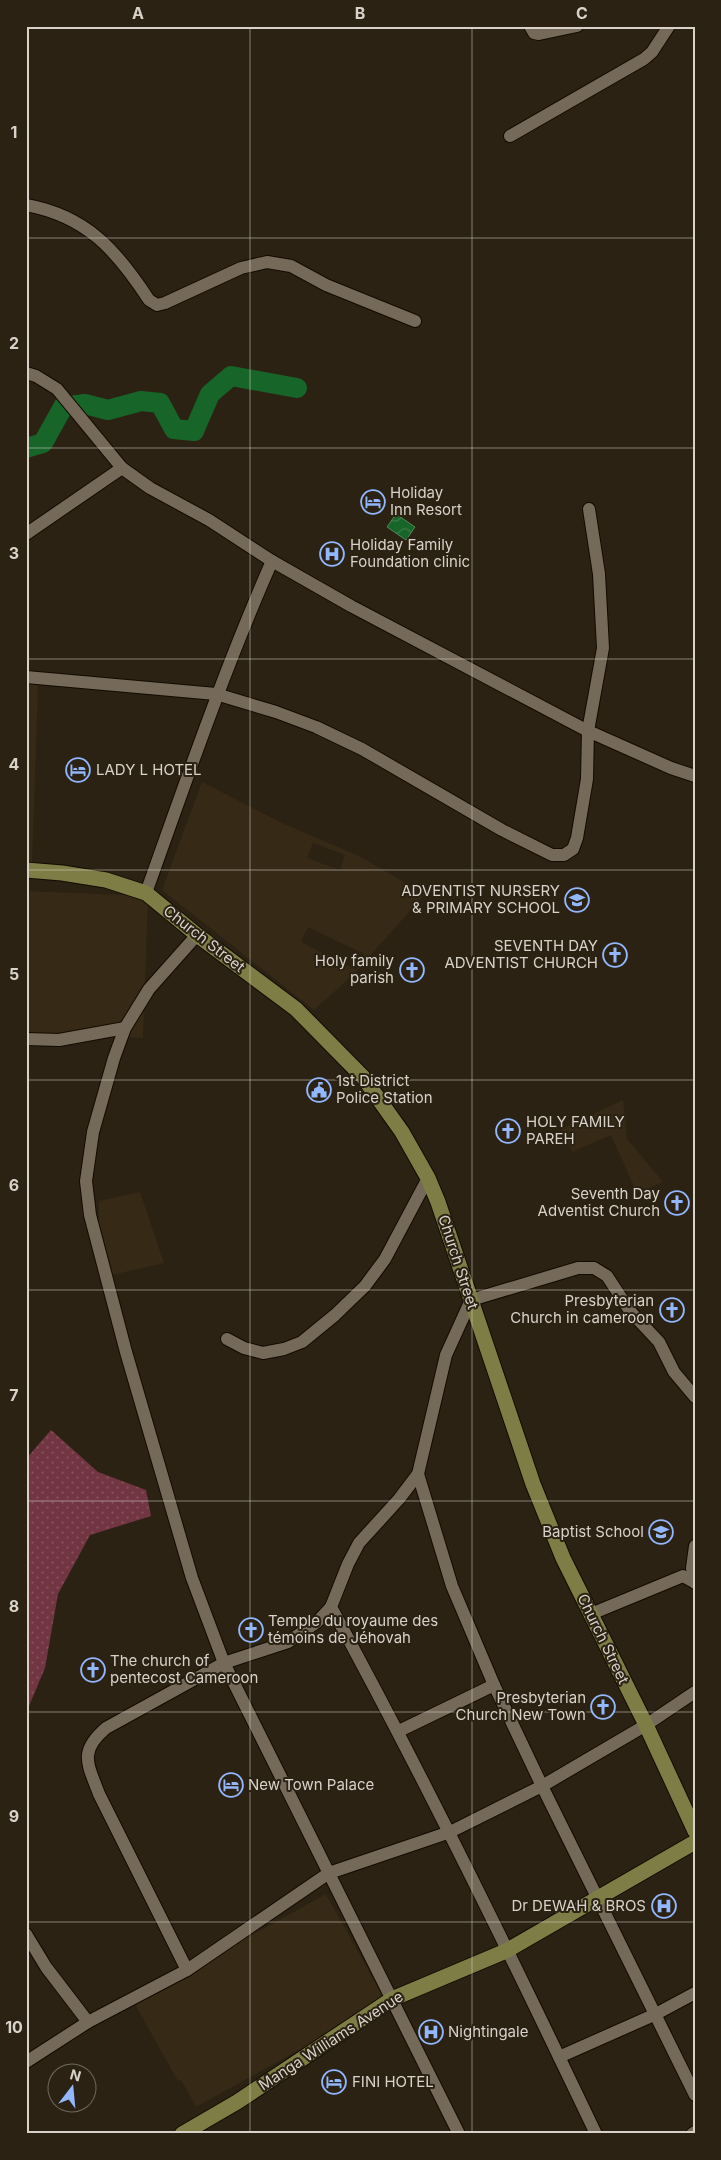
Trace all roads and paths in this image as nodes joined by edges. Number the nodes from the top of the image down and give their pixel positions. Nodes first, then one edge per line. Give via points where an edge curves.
1 (530, 26) edge
2 (577, 26) edge
3 (668, 26) edge
4 (510, 136) dead end
5 (26, 205) edge
6 (415, 321) dead end
7 (26, 373) edge
8 (122, 468) junction
9 (589, 509) dead end
10 (26, 534) edge
11 (272, 561) junction
12 (26, 677) edge
13 (216, 694) junction
14 (588, 731) junction
15 (695, 776) edge
16 (26, 870) edge
17 (146, 893) junction
18 (197, 936) junction
19 (125, 1028) junction
20 (26, 1039) edge
21 (428, 1178) junction
22 (471, 1300) junction
23 (227, 1339) dead end
24 (695, 1397) edge
25 (418, 1474) junction
26 (695, 1546) edge
27 (694, 1582) edge
28 (331, 1607) junction
29 (591, 1614) junction
30 (224, 1662) junction
31 (494, 1685) junction
32 (695, 1692) edge
33 (646, 1725) junction
34 (399, 1731) junction
35 (542, 1786) junction
36 (695, 1831) edge
37 (450, 1832) junction
38 (695, 1842) edge
39 (329, 1873) junction
40 (598, 1898) junction
41 (26, 1934) edge
42 (506, 1951) junction
43 (187, 1970) junction
44 (695, 1993) edge
45 (392, 1999) junction
46 (656, 2014) junction
47 (88, 2022) junction
48 (559, 2057) junction
49 (26, 2062) edge
50 (695, 2095) edge
51 (182, 2134) edge
52 (459, 2134) edge
53 (596, 2134) edge

1 - 2 street via 534,33 539,34
3 - 4 street via 644,59
5 - 6 street via 63,216 90,231 116,253 149,300 157,304 241,268 267,262 291,266
7 - 8 street via 57,389
8 - 10 street
8 - 11 street
9 - 14 street via 599,574 603,648
11 - 13 street
11 - 14 street
12 - 13 street
13 - 14 street via 316,727 362,749 502,830 552,855 564,855 573,849 577,838 587,779
13 - 17 street
14 - 15 street
16 - 17 main road, Church Street via 106,880
17 - 18 main road, Church Street
18 - 19 street via 149,990
18 - 21 main road, Church Street via 296,1009 363,1077 402,1132
19 - 20 street via 59,1040
19 - 30 street via 93,1132 86,1181 90,1215 192,1578
21 - 22 main road, Church Street
21 - 23 street via 385,1259 365,1286 302,1342 263,1353
22 - 24 street via 578,1268 594,1268 607,1276 630,1311 659,1342 674,1372
22 - 25 street via 446,1355
22 - 29 main road, Church Street via 533,1484 563,1558
25 - 28 street via 359,1543
25 - 31 street via 452,1586
26 - 27 street
27 - 29 street via 683,1576
28 - 30 street via 288,1642
28 - 34 street
29 - 33 main road, Church Street
30 - 39 street
30 - 43 street via 106,1728 91,1740 88,1752 88,1766 99,1794
31 - 34 street
31 - 35 street
32 - 33 street
33 - 35 street
33 - 36 main road, Church Street
34 - 37 street
35 - 37 street
35 - 40 street
37 - 39 street
37 - 42 street
38 - 40 main road, Manga Williams Avenue
39 - 43 street
39 - 45 street
40 - 42 main road, Manga Williams Avenue
40 - 46 street
41 - 47 street via 46,1967
42 - 45 main road, Manga Williams Avenue
42 - 48 street
43 - 47 street
44 - 46 street
45 - 51 main road, Manga Williams Avenue via 237,2102
45 - 52 street
46 - 48 street
46 - 50 street
47 - 49 street
48 - 53 street

